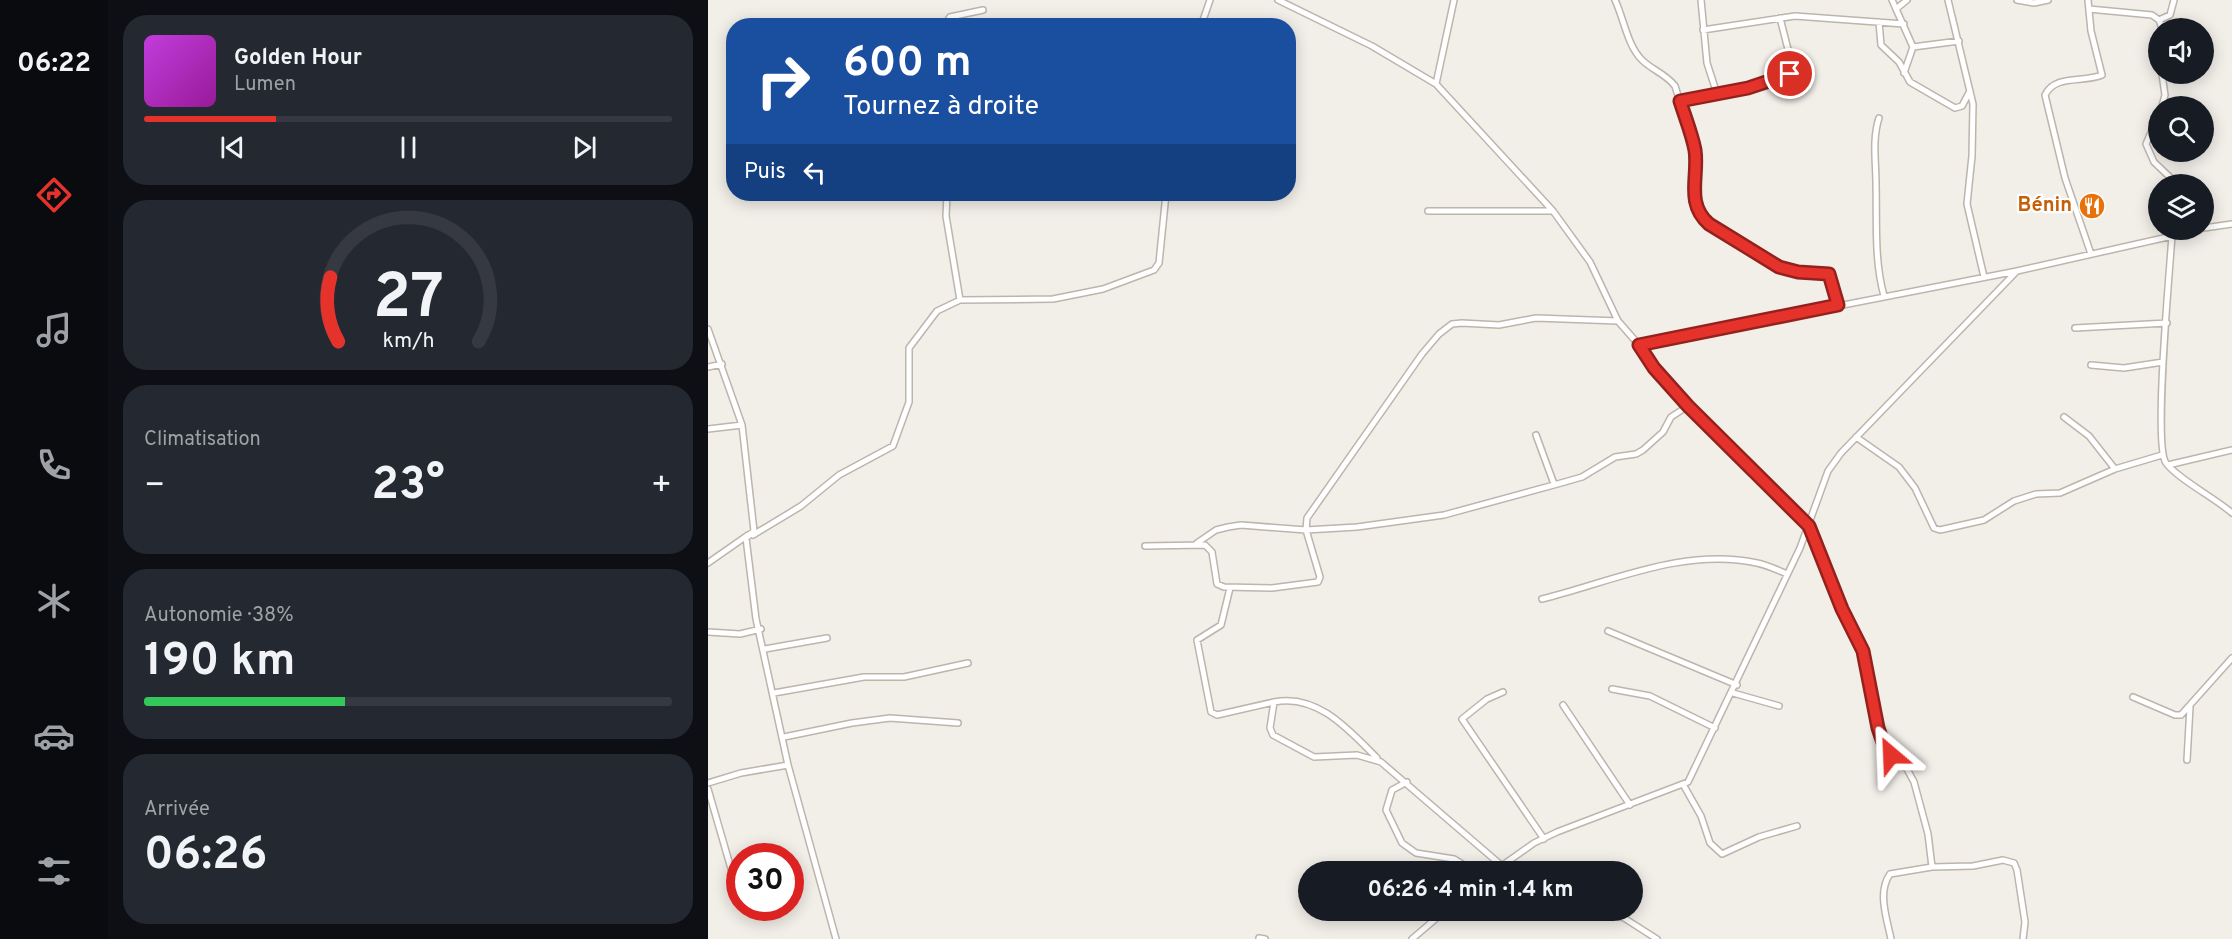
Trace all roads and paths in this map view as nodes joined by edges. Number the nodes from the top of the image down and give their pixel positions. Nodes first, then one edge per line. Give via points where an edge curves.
1 (1210, 0) edge
2 (1278, 0) edge
3 (1454, 0) edge
4 (1615, 0) edge
5 (1701, 0) edge
6 (1892, 0) edge
7 (1907, 0) edge
8 (1948, 0) edge
9 (2017, 0) edge
10 (2048, 0) edge
11 (2088, 0) edge
12 (2174, 0) edge
13 (1896, 9) junction
14 (2090, 9) junction
15 (983, 10) dead end
16 (949, 18) edge
17 (1204, 18) edge
18 (1780, 18) junction
19 (2156, 18) edge
20 (2163, 18) edge
21 (1879, 22) junction
22 (1904, 24) junction
23 (1703, 30) junction
24 (1959, 41) junction
25 (1913, 47) junction
26 (1904, 73) junction
27 (1436, 84) junction
28 (1971, 89) junction
29 (1717, 94) junction
30 (1680, 101) junction
31 (1879, 118) dead end
32 (2154, 162) edge
33 (2166, 174) edge
34 (947, 201) edge
35 (1165, 201) edge
36 (1428, 211) dead end
37 (1553, 211) junction
38 (2232, 224) edge
39 (2214, 227) edge
40 (2151, 240) edge
41 (2172, 240) edge
42 (2091, 254) junction
43 (2017, 271) junction
44 (1984, 277) junction
45 (1884, 296) junction
46 (960, 300) junction
47 (1838, 305) junction
48 (1618, 321) junction
49 (2167, 323) junction
50 (2075, 328) dead end
51 (708, 329) edge
52 (1639, 345) junction
53 (2163, 362) junction
54 (722, 364) junction
55 (2091, 365) dead end
56 (708, 367) edge
57 (1688, 406) junction
58 (2064, 417) dead end
59 (742, 425) junction
60 (708, 429) edge
61 (1536, 435) dead end
62 (1856, 437) junction
63 (2232, 450) edge
64 (2162, 455) junction
65 (2168, 465) junction
66 (2115, 469) junction
67 (1554, 484) junction
68 (2232, 513) edge
69 (1809, 526) junction
70 (1306, 530) junction
71 (754, 531) junction
72 (746, 538) junction
73 (1197, 543) junction
74 (1145, 546) dead end
75 (708, 563) edge
76 (1787, 574) junction
77 (1230, 588) junction
78 (1542, 599) dead end
79 (760, 629) junction
80 (1608, 631) dead end
81 (708, 632) edge
82 (827, 638) dead end
83 (765, 649) junction
84 (2232, 658) edge
85 (968, 663) dead end
86 (1737, 685) junction
87 (1612, 689) dead end
88 (1503, 692) dead end
89 (774, 693) junction
90 (1732, 693) junction
91 (2133, 697) dead end
92 (1274, 702) junction
93 (1563, 705) dead end
94 (1779, 706) dead end
95 (2190, 707) junction
96 (958, 723) dead end
97 (1715, 728) junction
98 (784, 737) junction
99 (2187, 760) dead end
100 (1381, 762) junction
101 (788, 765) junction
102 (1407, 782) junction
103 (708, 783) edge
104 (1684, 786) junction
105 (708, 789) edge
106 (1630, 805) junction
107 (1797, 826) dead end
108 (1544, 839) junction
109 (726, 851) edge
110 (1457, 861) edge
111 (1496, 861) edge
112 (1508, 861) edge
113 (1932, 867) junction
114 (1434, 921) edge
115 (1629, 921) edge
116 (1415, 938) edge
117 (836, 939) edge
118 (1657, 939) edge
119 (1891, 939) edge
120 (2023, 939) edge

1 - 17 street
2 - 27 street via 1372,46
3 - 27 street
4 - 30 street via 1637,54 1670,78
5 - 23 street
6 - 13 street
7 - 13 street
8 - 24 street
9 - 10 street
11 - 14 street
12 - 20 street via 2170,15
13 - 22 street
14 - 19 street
14 - 42 street via 2102,75 2058,82 2044,95 2065,178
15 - 16 street
18 - 21 street
18 - 23 street
18 - 29 street via 1792,65 1790,74
21 - 22 street
21 - 26 street via 1881,45 1899,62
22 - 25 street
23 - 29 street via 1707,63
24 - 25 street
24 - 28 street
25 - 26 street
26 - 28 street via 1917,88 1955,108 1962,106
27 - 37 street
28 - 44 street via 1974,104 1967,204
29 - 30 street
30 - 47 street via 1695,150 1693,194 1701,217 1779,267 1829,274
31 - 45 street via 1875,139 1877,249
32 - 33 street
34 - 46 street
35 - 46 street via 1159,263 1154,270 1103,289 1053,298
36 - 37 street
37 - 48 street via 1590,262
38 - 39 street
40 - 42 street
41 - 49 street
42 - 43 street
43 - 44 street
43 - 62 street
44 - 45 street
45 - 47 street
46 - 72 street via 937,311 909,348 909,402 893,446 839,475 801,506
47 - 52 street
48 - 52 street
48 - 70 street via 1536,318 1499,325 1452,324 1422,354 1307,518
49 - 50 street
49 - 53 street
51 - 54 street
52 - 57 street
53 - 55 street via 2124,368
53 - 64 street
54 - 56 street
54 - 59 street
57 - 67 street via 1671,417 1663,432 1643,450 1615,457 1582,477
57 - 69 street
58 - 66 street via 2089,436
59 - 60 street
59 - 71 street
61 - 67 street
62 - 66 street via 1899,467 1916,488 1934,528 1940,530 1984,520 2014,501 2042,493 2060,493
62 - 69 street via 1827,471
63 - 65 street
64 - 65 street
64 - 66 street
65 - 68 street
67 - 70 street via 1444,515
69 - 76 street
69 - 113 street via 1863,651 1885,748 1907,769 1914,782 1927,826
70 - 73 street via 1241,525 1216,530
70 - 77 street via 1320,577 1318,582
71 - 72 street
71 - 75 street
72 - 79 street
73 - 74 street
73 - 77 street via 1210,548 1217,584
76 - 78 street via 1757,563 1695,560
76 - 86 street
77 - 92 street via 1221,626 1197,640 1211,712 1217,715
79 - 81 street via 740,634
79 - 83 street
80 - 86 street
82 - 83 street
83 - 89 street
84 - 95 street
85 - 89 street via 904,677 864,677
86 - 90 street
87 - 97 street via 1650,696
88 - 108 street via 1462,719
89 - 98 street
90 - 94 street
90 - 97 street
91 - 95 street via 2175,716
92 - 100 street via 1289,699 1324,711 1348,728
92 - 100 street via 1270,728 1273,735 1314,757 1357,755
93 - 106 street
95 - 99 street
96 - 98 street via 890,718
97 - 104 street via 1695,773
98 - 101 street
100 - 102 street
101 - 103 street
101 - 117 street
102 - 110 street via 1392,790 1386,810 1402,843 1416,853
102 - 111 street
104 - 106 street
104 - 107 street via 1701,816 1710,843 1722,854
105 - 109 street
106 - 108 street
108 - 112 street
113 - 119 street via 1890,874 1885,881
113 - 120 street via 1973,867 2002,860 2014,863 2025,922
114 - 116 street
115 - 118 street

